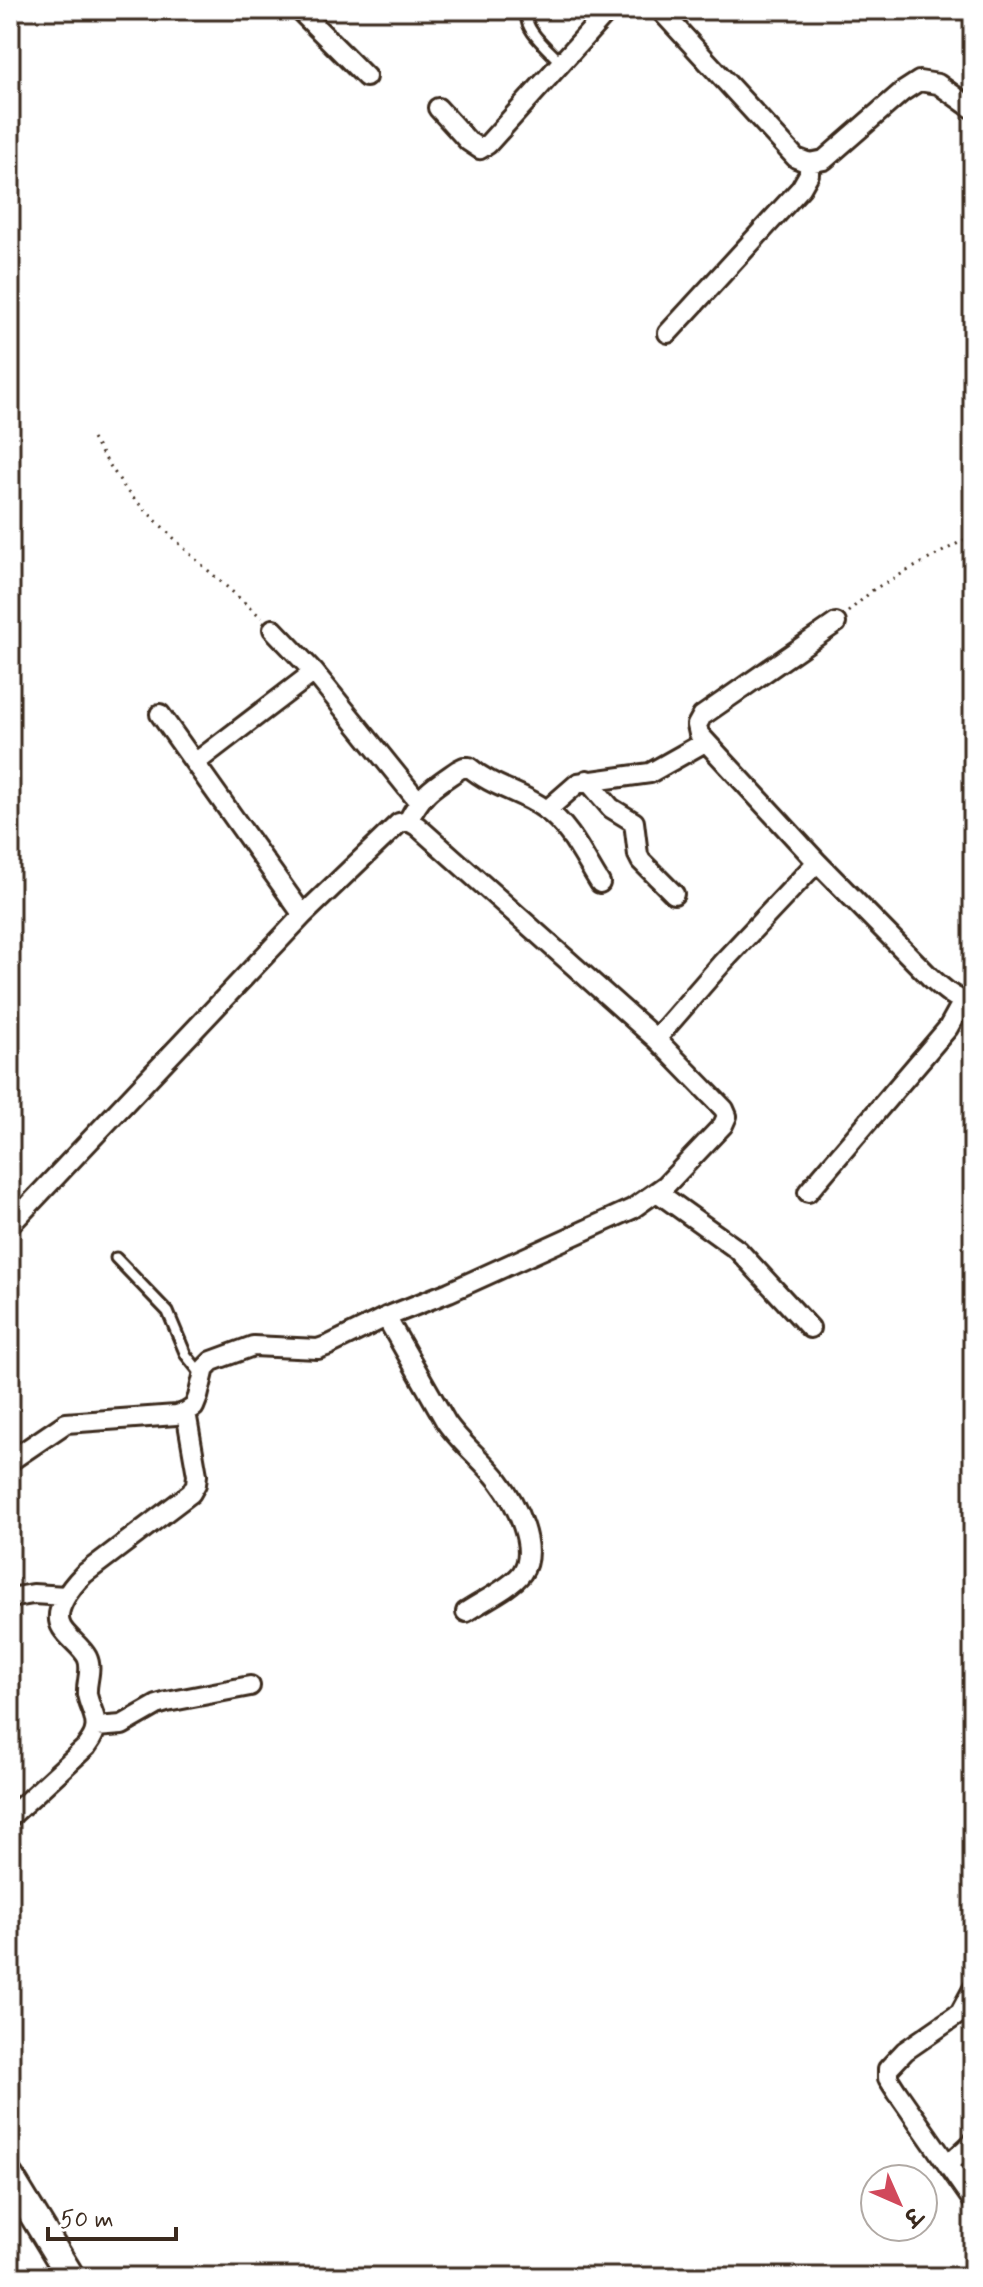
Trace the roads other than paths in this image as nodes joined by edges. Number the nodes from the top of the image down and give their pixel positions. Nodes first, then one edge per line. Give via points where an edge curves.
1 (299, 10) edge
2 (527, 10) edge
3 (609, 10) edge
4 (660, 10) edge
5 (562, 64) junction
6 (366, 77) dead end
7 (438, 108) dead end
8 (973, 109) edge
9 (809, 163) junction
10 (668, 333) dead end
11 (836, 623) road end
12 (273, 629) road end
13 (314, 672) junction
14 (160, 714) dead end
15 (705, 742) junction
16 (195, 763) junction
17 (587, 780) junction
18 (418, 801) junction
19 (547, 810) junction
20 (408, 821) junction
21 (817, 862) junction
22 (600, 883) dead end
23 (674, 894) dead end
24 (303, 915) junction
25 (970, 1004) edge
26 (656, 1039) junction
27 (657, 1192) junction
28 (808, 1192) dead end
29 (10, 1225) edge
30 (116, 1258) dead end
31 (386, 1317) junction
32 (810, 1328) dead end
33 (202, 1375) junction
34 (186, 1412) junction
35 (10, 1461) edge
36 (66, 1596) junction
37 (10, 1598) edge
38 (466, 1612) dead end
39 (250, 1686) dead end
40 (96, 1727) junction
41 (10, 1817) edge
42 (973, 1989) edge
43 (973, 2142) edge
44 (948, 2165) junction
45 (10, 2177) edge
46 (973, 2201) edge
47 (71, 2277) edge

1 - 6 street
2 - 5 lane via 529,27
3 - 5 street
4 - 9 street via 796,158
5 - 7 street via 480,149
8 - 9 street via 938,84 919,81 824,160
9 - 10 street via 801,188
11 - 15 street via 702,716 697,725
12 - 13 street
13 - 16 street
13 - 18 street
14 - 16 street
15 - 17 street via 650,773
15 - 21 street
16 - 24 street
17 - 19 street
17 - 23 street via 611,808 634,822 641,861
18 - 19 street via 469,767
18 - 20 street
19 - 22 street via 560,821
20 - 24 street via 399,823
20 - 26 street
21 - 25 street via 941,988
21 - 26 street
24 - 29 street
25 - 28 street
26 - 27 street via 727,1116
27 - 31 street via 604,1222
27 - 32 street via 738,1250
30 - 33 lane via 168,1312 186,1355
31 - 33 street via 318,1349 242,1348 212,1361
31 - 38 street via 446,1422 498,1479 525,1528 523,1571
33 - 34 street via 194,1407
34 - 35 street via 66,1423
34 - 36 street via 197,1475 191,1493 84,1574
36 - 37 street
36 - 40 street via 58,1618 89,1662 87,1693
39 - 40 street via 167,1702 122,1725
40 - 41 street via 86,1747
42 - 44 street via 960,2013 888,2069 888,2078
43 - 44 street
44 - 46 street
45 - 47 street

